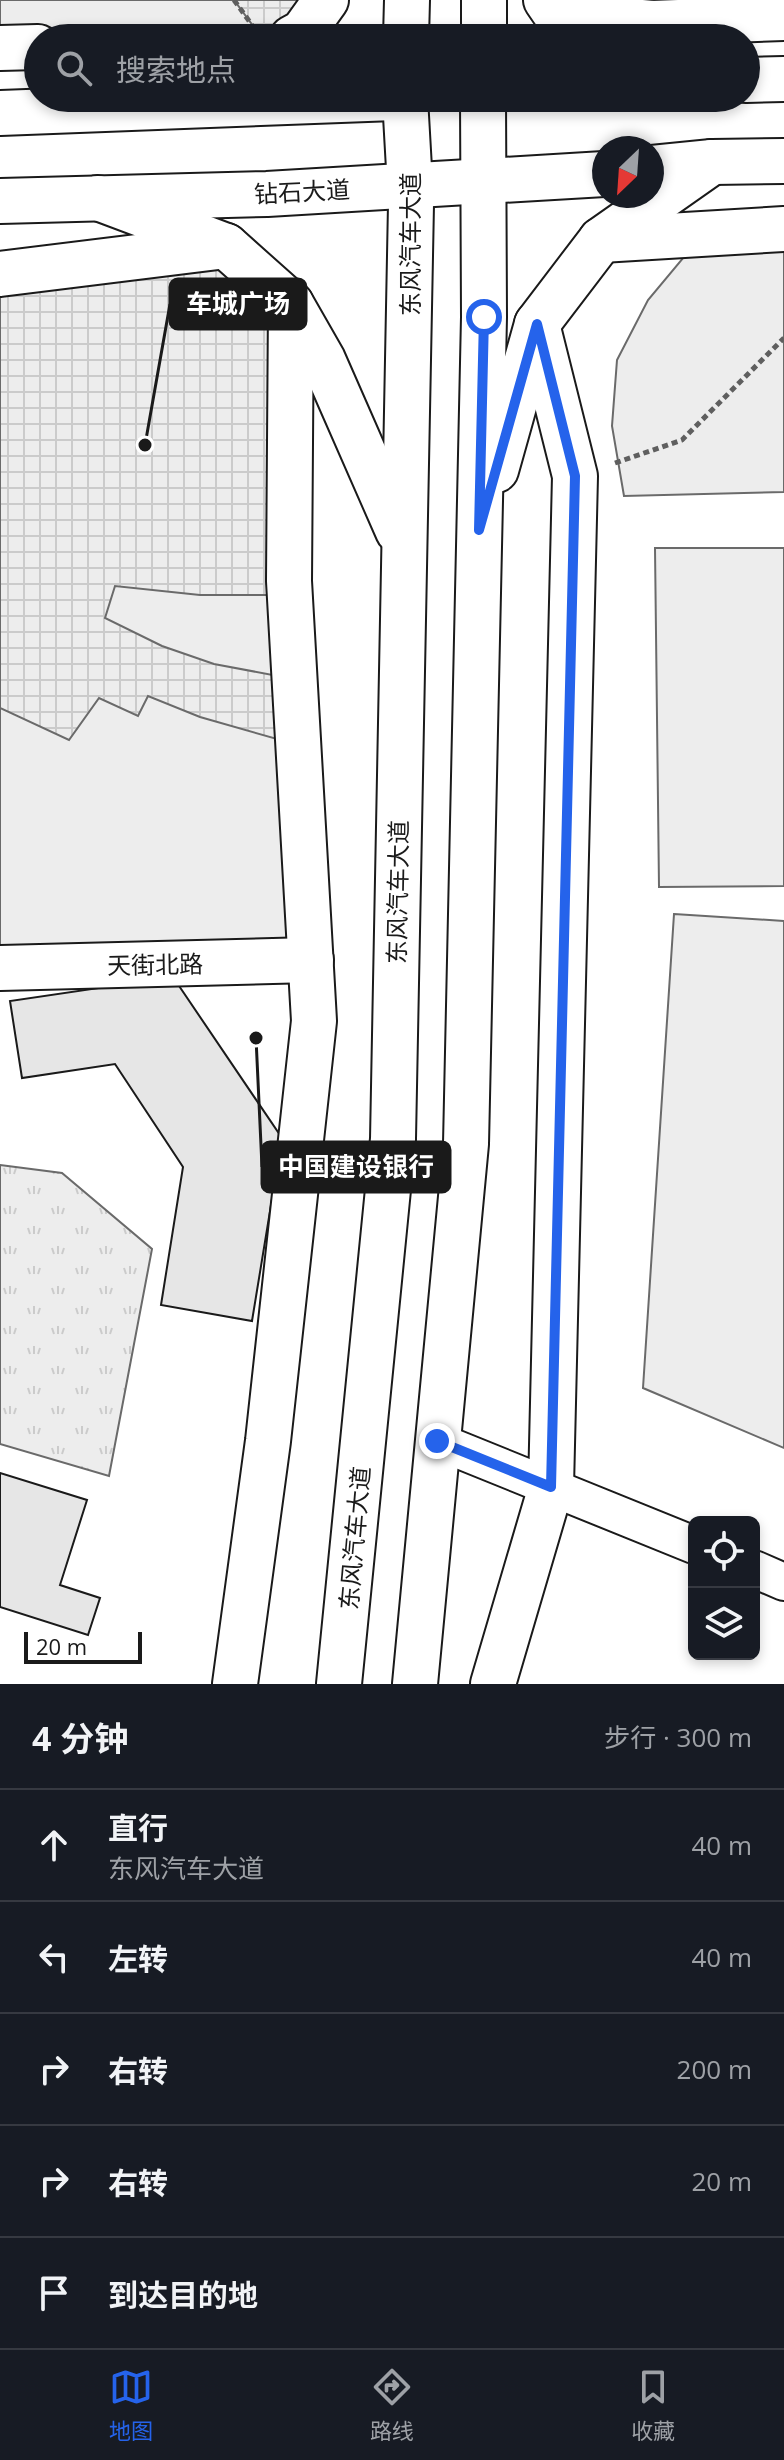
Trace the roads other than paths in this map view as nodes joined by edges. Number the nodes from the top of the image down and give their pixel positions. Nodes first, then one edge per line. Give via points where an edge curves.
1 (407, 0) edge
2 (484, 0) edge
3 (546, 0) edge
4 (557, 0) edge
5 (784, 18) edge
6 (406, 24) edge
7 (484, 24) edge
8 (562, 24) edge
9 (24, 47) edge
10 (0, 48) edge
11 (784, 79) edge
12 (760, 80) edge
13 (24, 112) edge
14 (406, 112) edge
15 (483, 112) edge
16 (0, 113) edge
17 (784, 161) edge
18 (712, 162) junction
19 (664, 167) edge
20 (592, 175) edge
21 (483, 182) junction
22 (411, 183) junction
23 (92, 196) junction
24 (0, 201) edge
25 (784, 229) edge
26 (601, 240) junction
27 (226, 246) junction
28 (0, 274) edge
29 (291, 304) junction
30 (537, 324) junction
31 (479, 530) junction
32 (404, 546) junction
33 (311, 960) junction
34 (0, 968) edge
35 (437, 1441) junction
36 (551, 1487) junction
37 (688, 1543) edge
38 (760, 1572) edge
39 (784, 1582) edge
40 (235, 1684) edge
41 (339, 1684) edge
42 (415, 1684) edge
43 (493, 1684) edge

1 - 6 main road
2 - 7 main road
3 - 8 main road
4 - 5 main road via 590,17 652,23
9 - 10 main road
11 - 12 main road
13 - 16 main road
14 - 22 main road, 东风汽车大道
15 - 21 main road
17 - 18 main road
18 - 19 main road
18 - 26 main road
20 - 21 main road, 钻石大道
21 - 22 main road, 钻石大道
21 - 31 main road
22 - 23 main road, 钻石大道 via 267,194
22 - 32 main road, 东风汽车大道
23 - 24 main road, 钻石大道
23 - 27 main road
25 - 26 main road
26 - 30 main road
27 - 28 main road
27 - 29 main road
29 - 32 main road via 323,360
29 - 33 main road via 289,581
30 - 31 main road
30 - 36 main road via 575,476
31 - 35 main road via 466,1144
32 - 41 main road, 东风汽车大道 via 393,1139
33 - 34 main road, 天街北路
33 - 40 main road via 314,1021 268,1441
35 - 36 street
35 - 42 main road
36 - 37 street
36 - 43 main road
38 - 39 street

